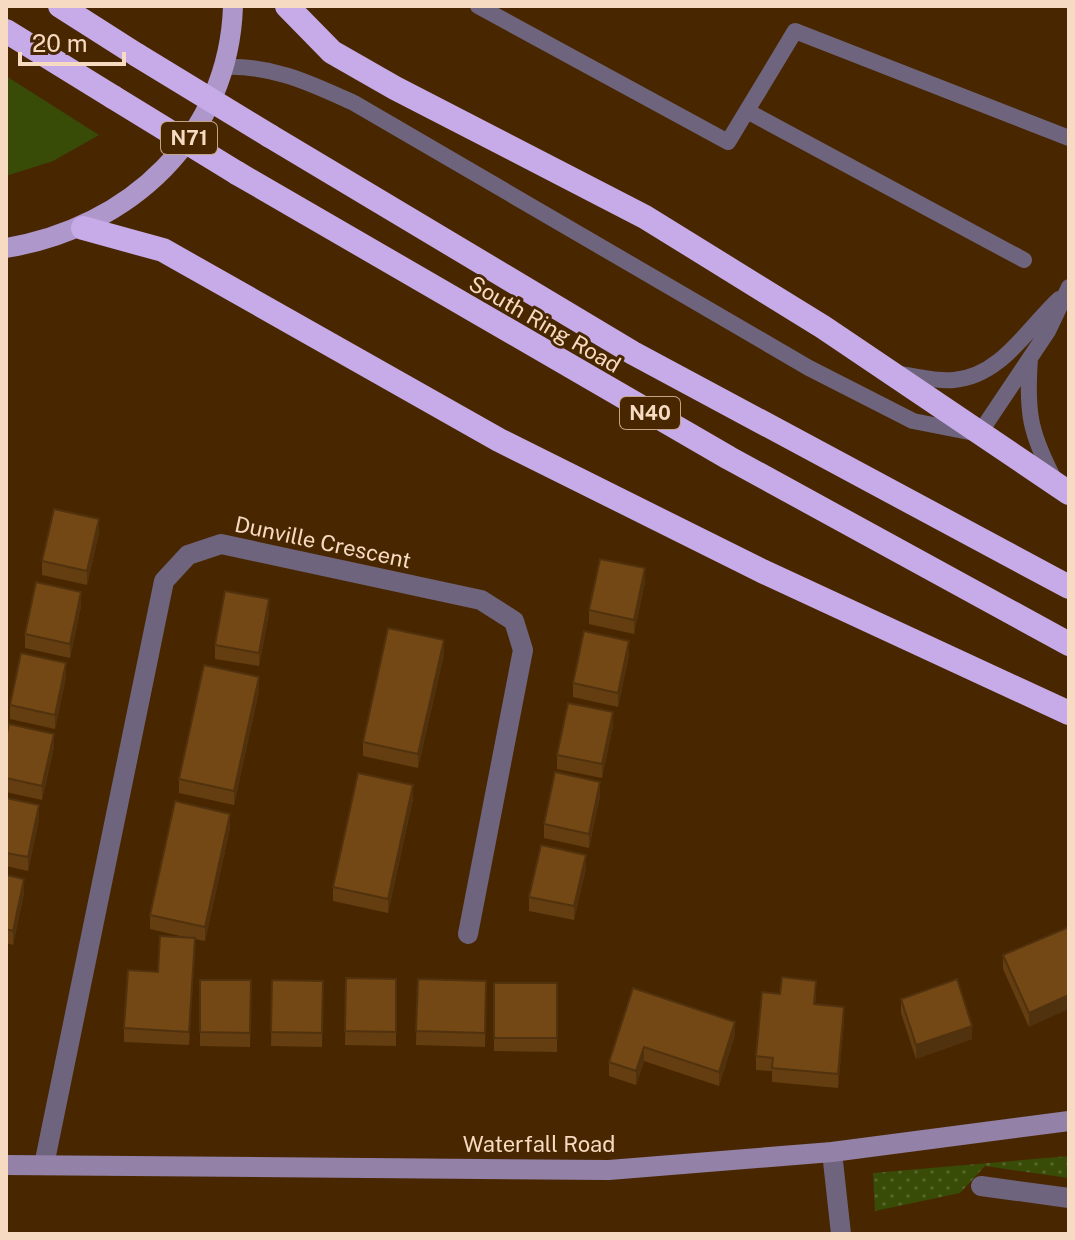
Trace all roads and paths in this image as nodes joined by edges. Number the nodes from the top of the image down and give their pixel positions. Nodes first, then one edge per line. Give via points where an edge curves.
1 (60, 6) edge
2 (233, 6) edge
3 (287, 6) edge
4 (478, 6) edge
5 (6, 31) edge
6 (223, 67) junction
7 (747, 111) junction
8 (1069, 138) edge
9 (83, 228) junction
10 (6, 248) edge
11 (1024, 260) dead end
12 (1067, 290) edge
13 (1030, 357) junction
14 (891, 373) junction
15 (979, 434) junction
16 (1062, 488) edge
17 (1069, 587) edge
18 (1069, 644) edge
19 (1069, 713) edge
20 (468, 934) dead end
21 (1069, 1121) edge
22 (832, 1152) junction
23 (6, 1165) edge
24 (44, 1165) junction
25 (981, 1186) dead end
26 (1069, 1198) edge
27 (841, 1234) edge

1 - 17 highway, South Ring Road / N40, bridge via 633,353
2 - 6 main road, N71
3 - 14 highway via 332,52 645,217
4 - 7 lane via 728,142
5 - 18 highway, South Ring Road / N40, bridge via 237,173 729,458
6 - 9 main road, N71 via 205,111 172,160 120,207
6 - 15 lane via 252,66 293,75 354,103 809,368 913,421
7 - 8 lane via 795,31
7 - 11 lane
9 - 10 main road, N71
9 - 19 highway via 163,250 499,440 762,571
12 - 13 lane
12 - 14 lane via 1004,358 976,377 951,381
13 - 15 lane
13 - 16 lane via 1027,401 1034,441
14 - 15 highway
15 - 16 highway
20 - 24 street, Dunville Crescent via 523,650 514,621 481,600 221,544 188,555 164,581
21 - 22 street, Waterfall Road
22 - 24 street, Waterfall Road via 609,1170
22 - 27 street
23 - 24 street, Waterfall Road
25 - 26 street

